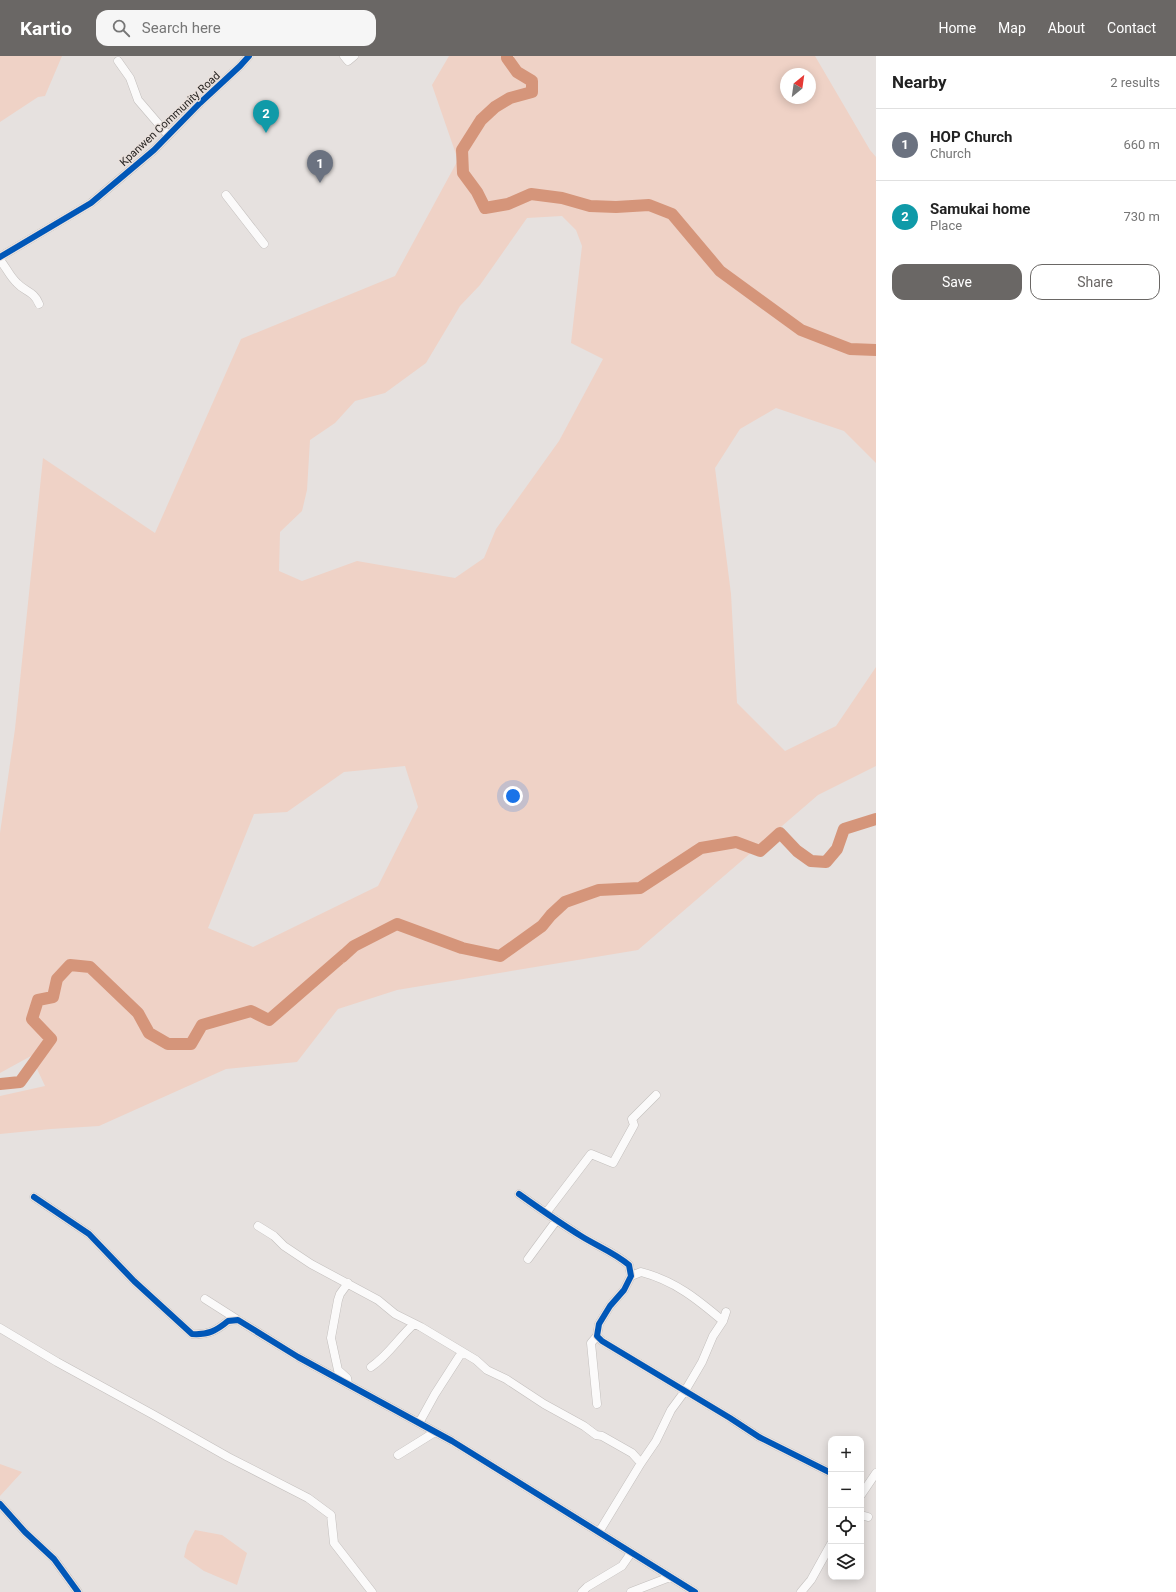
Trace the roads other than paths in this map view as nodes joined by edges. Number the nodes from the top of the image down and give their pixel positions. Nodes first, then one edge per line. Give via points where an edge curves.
1 (249, 56) edge
2 (344, 56) edge
3 (354, 56) edge
4 (118, 61) dead end
5 (168, 135) junction
6 (226, 195) dead end
7 (264, 244) dead end
8 (0, 259) edge
9 (40, 304) dead end
10 (656, 1095) dead end
11 (519, 1194) dead end
12 (34, 1198) dead end
13 (546, 1213) junction
14 (556, 1221) junction
15 (258, 1226) dead end
16 (528, 1259) dead end
17 (631, 1276) junction
18 (348, 1283) junction
19 (205, 1299) dead end
20 (726, 1312) dead end
21 (238, 1320) junction
22 (723, 1321) junction
23 (414, 1324) junction
24 (0, 1328) edge
25 (597, 1336) junction
26 (462, 1352) junction
27 (371, 1367) dead end
28 (348, 1384) junction
29 (685, 1391) junction
30 (597, 1404) dead end
31 (420, 1423) junction
32 (435, 1432) junction
33 (398, 1455) dead end
34 (641, 1463) junction
35 (829, 1472) edge
36 (876, 1473) edge
37 (864, 1491) edge
38 (0, 1504) edge
39 (599, 1532) junction
40 (828, 1549) edge
41 (631, 1553) junction
42 (670, 1577) junction
43 (78, 1592) edge
44 (372, 1592) edge
45 (582, 1592) edge
46 (631, 1592) edge
47 (695, 1592) edge
48 (801, 1592) edge

1 - 5 street, Kpanwen Community Road
2 - 3 street via 348,61
4 - 5 street via 130,78 138,100
5 - 8 street, Kpanwen Community Road via 91,203
6 - 7 street
8 - 9 street via 16,283 30,291
10 - 13 street via 632,1119 634,1125 613,1163 591,1154
11 - 13 street
12 - 21 street via 90,1234 134,1282 192,1334 205,1335 220,1328 228,1320
13 - 14 street
14 - 16 street
14 - 17 street via 619,1256 629,1265
15 - 18 street via 311,1264
17 - 22 street via 641,1272 659,1276 673,1283
17 - 25 street via 599,1324
18 - 23 street
18 - 28 street via 338,1300 331,1338 338,1370 347,1378
19 - 21 street
20 - 22 street
21 - 28 street
22 - 29 street
23 - 26 street
23 - 27 street via 392,1349
24 - 44 street via 228,1457 308,1498 331,1515 334,1543
25 - 29 street
25 - 30 street via 591,1342
26 - 31 street
26 - 34 street via 487,1370 506,1379 596,1435 632,1453
28 - 31 street
29 - 34 street via 671,1410 656,1441
29 - 35 street via 759,1437
31 - 32 street
32 - 33 street
32 - 39 street
34 - 39 street
36 - 37 street
38 - 43 street via 54,1559
39 - 41 street
40 - 48 street via 811,1580
41 - 42 street
41 - 45 street via 622,1566
42 - 46 street
42 - 47 street

